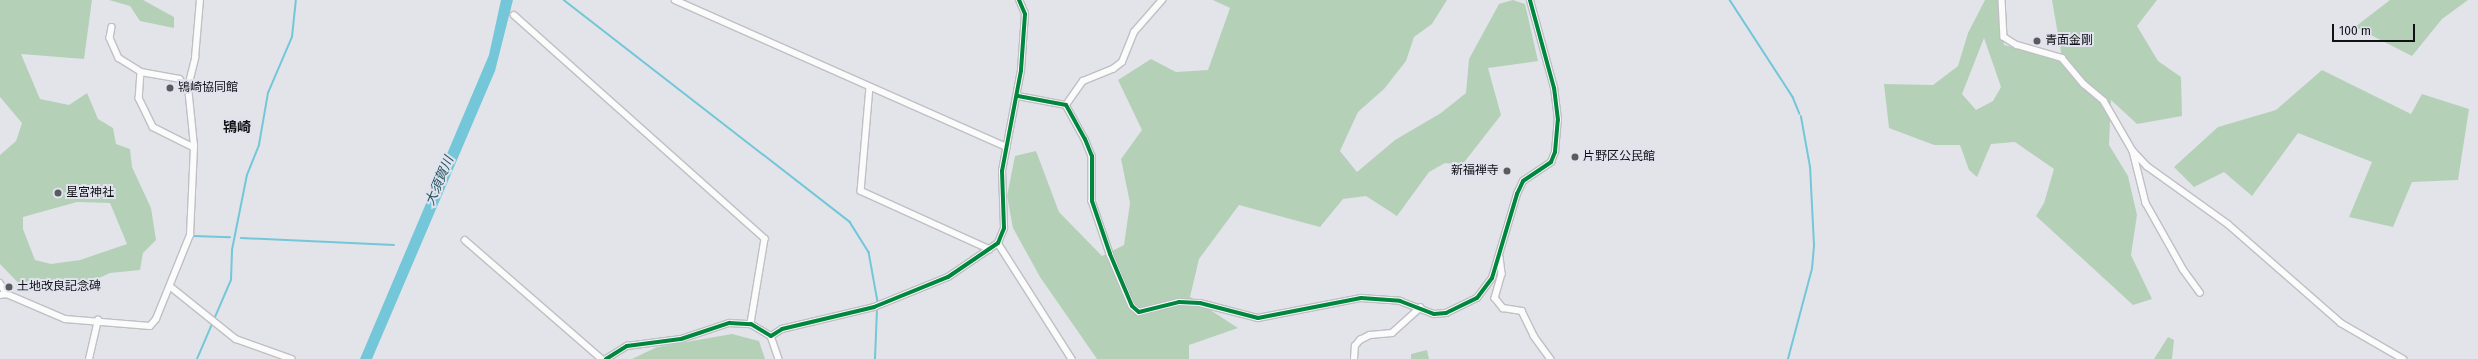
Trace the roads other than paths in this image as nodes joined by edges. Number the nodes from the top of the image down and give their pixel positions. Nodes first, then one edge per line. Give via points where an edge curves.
1 (200, 0) edge
2 (675, 0) edge
3 (1022, 0) edge
4 (1162, 0) edge
5 (1530, 0) edge
6 (2002, 0) edge
7 (514, 15) dead end
8 (112, 27) dead end
9 (141, 72) junction
10 (188, 87) junction
11 (870, 87) junction
12 (1018, 96) junction
13 (1066, 105) junction
14 (194, 147) junction
15 (1007, 147) junction
16 (2133, 151) junction
17 (465, 240) dead end
18 (998, 243) junction
19 (989, 249) junction
20 (1500, 257) junction
21 (0, 283) edge
22 (171, 287) junction
23 (2200, 292) dead end
24 (7, 294) junction
25 (0, 295) edge
26 (1420, 308) junction
27 (98, 320) junction
28 (751, 324) junction
29 (771, 336) junction
30 (89, 359) edge
31 (292, 359) edge
32 (602, 359) edge
33 (606, 359) edge
34 (779, 359) edge
35 (1072, 359) edge
36 (1354, 359) edge
37 (1551, 359) edge
38 (2403, 359) edge

1 - 10 street via 195,58
2 - 11 street
3 - 12 street via 1025,14
4 - 13 street via 1134,32 1122,62 1113,69 1083,80
5 - 20 street via 1554,88 1558,120 1555,152 1551,162 1524,181 1508,219
6 - 16 street via 2004,37 2017,45 2062,58 2084,84 2104,100
7 - 28 street via 765,239
8 - 9 street via 110,38 118,58
9 - 10 street via 174,78
9 - 14 street via 139,98 153,127
10 - 14 street
11 - 15 street
11 - 19 street via 861,190
12 - 13 street
12 - 15 street
13 - 26 street via 1092,156 1092,201 1110,254 1132,306 1138,312 1179,302 1200,303 1258,318 1360,298 1400,301
14 - 22 street via 190,235
15 - 18 street via 1002,183 1004,228
16 - 23 street via 2146,203 2183,270
16 - 38 street via 2162,179 2228,224 2341,323
17 - 32 street
18 - 19 street
18 - 35 street
19 - 29 street via 948,277 874,307 782,329
20 - 26 street via 1492,278 1477,298 1446,313 1434,314
20 - 37 street via 1502,274 1495,298 1503,308 1522,311 1534,336
21 - 24 street
22 - 27 street via 150,326
22 - 31 street via 236,339
24 - 25 street
24 - 27 street via 65,319
26 - 36 street via 1392,333 1370,334 1360,340 1355,346
27 - 30 street
28 - 29 street
28 - 33 street via 729,323 681,339 628,346
29 - 34 street

